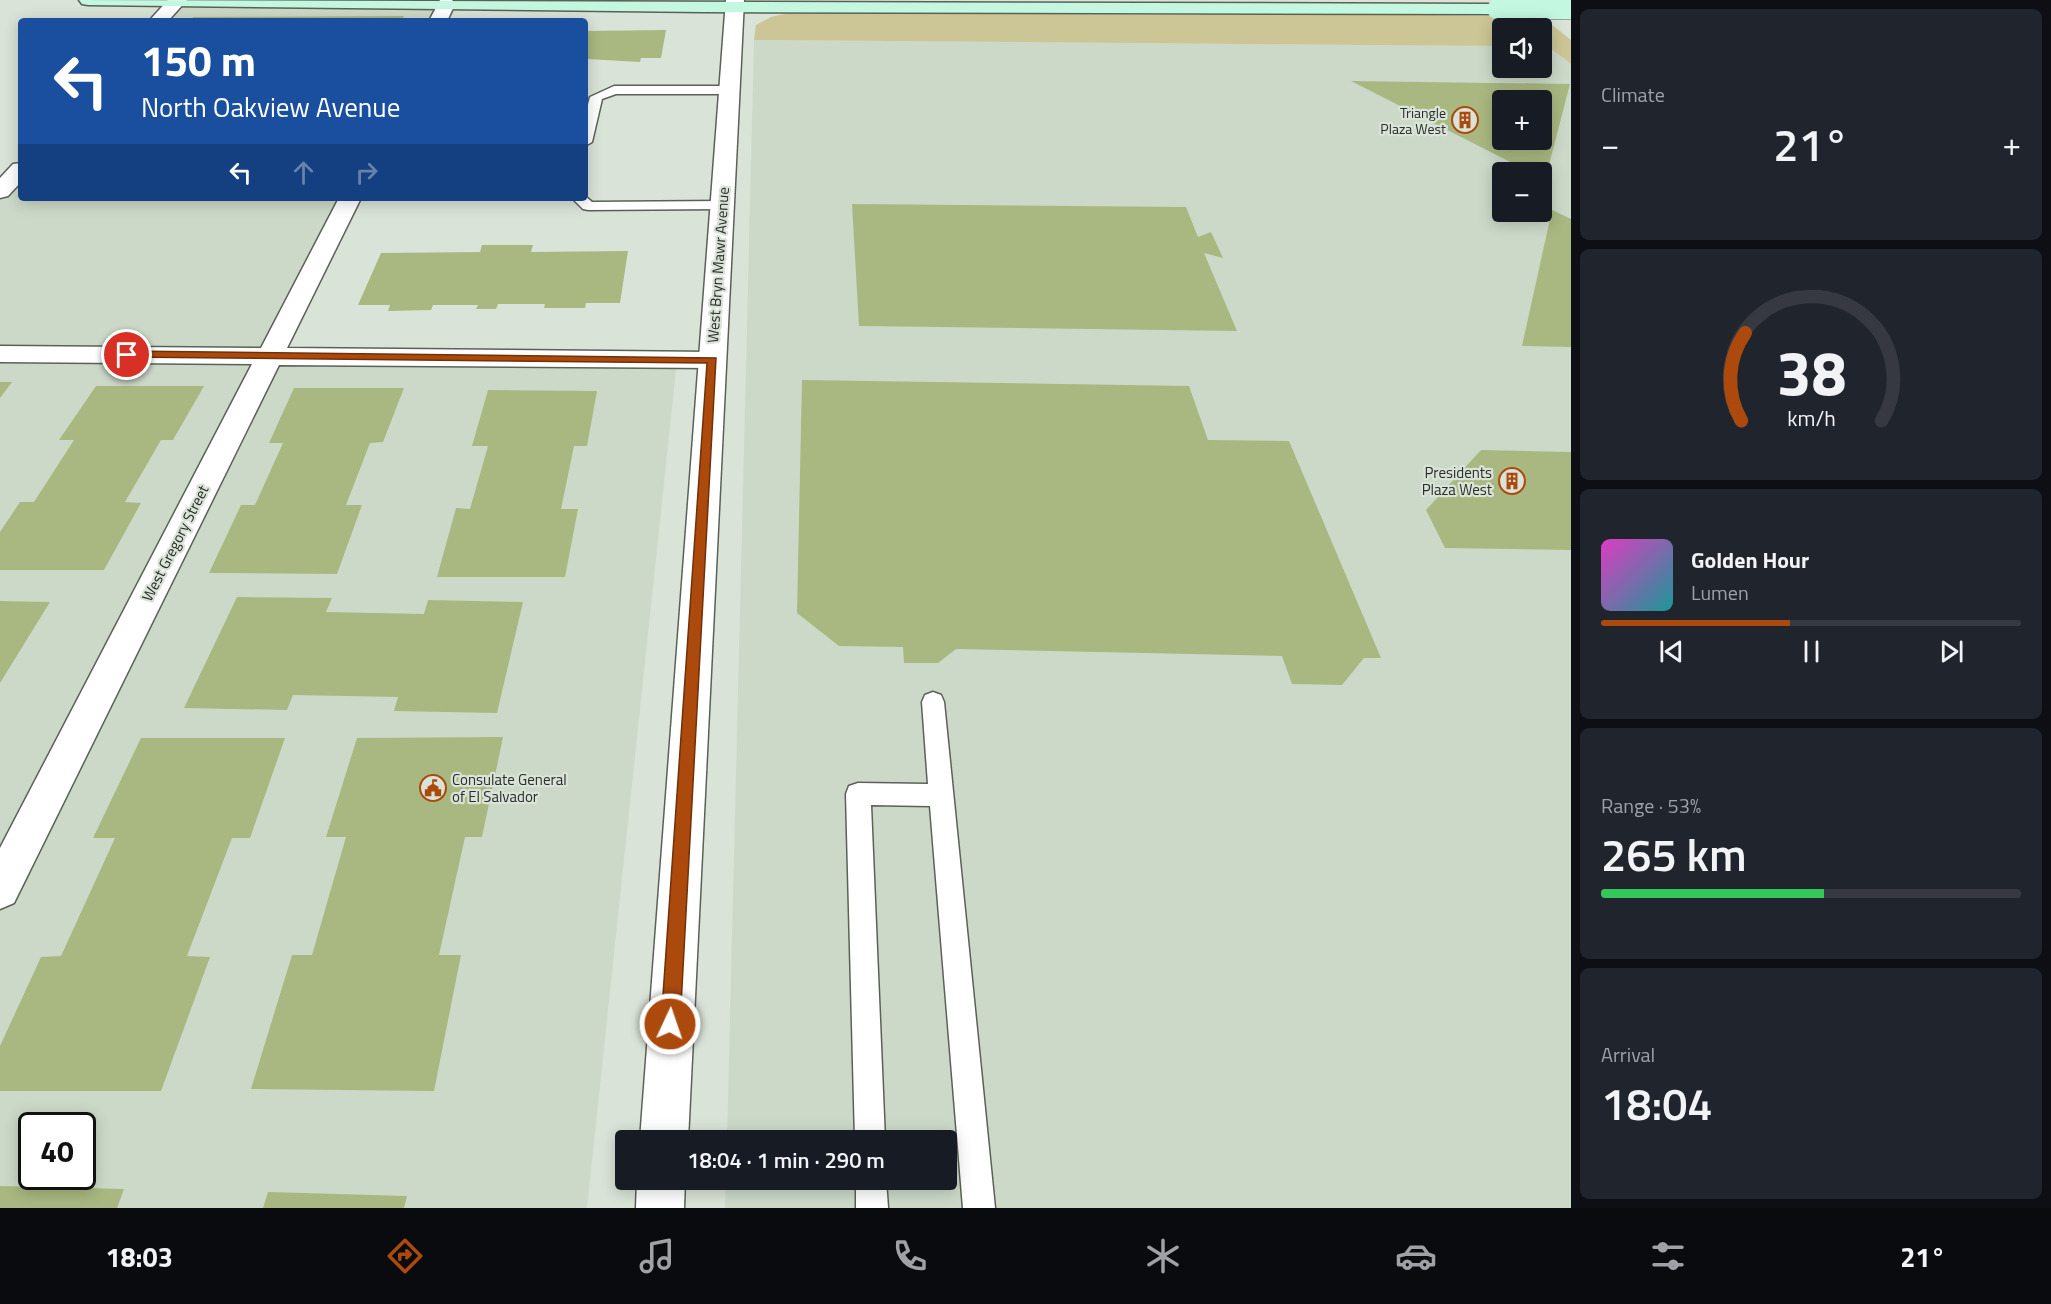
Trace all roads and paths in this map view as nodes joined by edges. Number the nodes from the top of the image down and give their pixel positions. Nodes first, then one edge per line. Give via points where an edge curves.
1 (88, 0) edge
2 (177, 1) edge
3 (473, 2) edge
4 (446, 4) junction
5 (735, 4) edge
6 (1571, 9) edge
7 (161, 18) edge
8 (439, 18) edge
9 (729, 90) junction
10 (588, 130) edge
11 (18, 172) edge
12 (0, 191) edge
13 (348, 201) edge
14 (582, 201) edge
15 (722, 205) junction
16 (0, 354) edge
17 (269, 356) junction
18 (712, 360) junction
19 (933, 702) dead end
20 (942, 795) junction
21 (0, 889) edge
22 (665, 1130) edge
23 (870, 1130) edge
24 (661, 1190) edge
25 (872, 1190) edge
26 (660, 1208) edge
27 (872, 1208) edge
28 (979, 1208) edge

1 - 2 main road
2 - 4 main road
2 - 7 street
3 - 4 main road
3 - 5 main road
4 - 8 street
5 - 6 main road, bridge
5 - 9 street, West Bryn Mawr Avenue
9 - 10 lane via 614,90 596,97
9 - 15 street, West Bryn Mawr Avenue
11 - 12 street
13 - 17 street, West Gregory Street
14 - 15 lane via 588,206
15 - 18 street, West Bryn Mawr Avenue
16 - 17 street
17 - 18 street
17 - 21 street, West Gregory Street
18 - 22 street, West Bryn Mawr Avenue
19 - 20 lane
20 - 23 lane via 858,794
20 - 28 lane
24 - 26 street
25 - 27 lane

